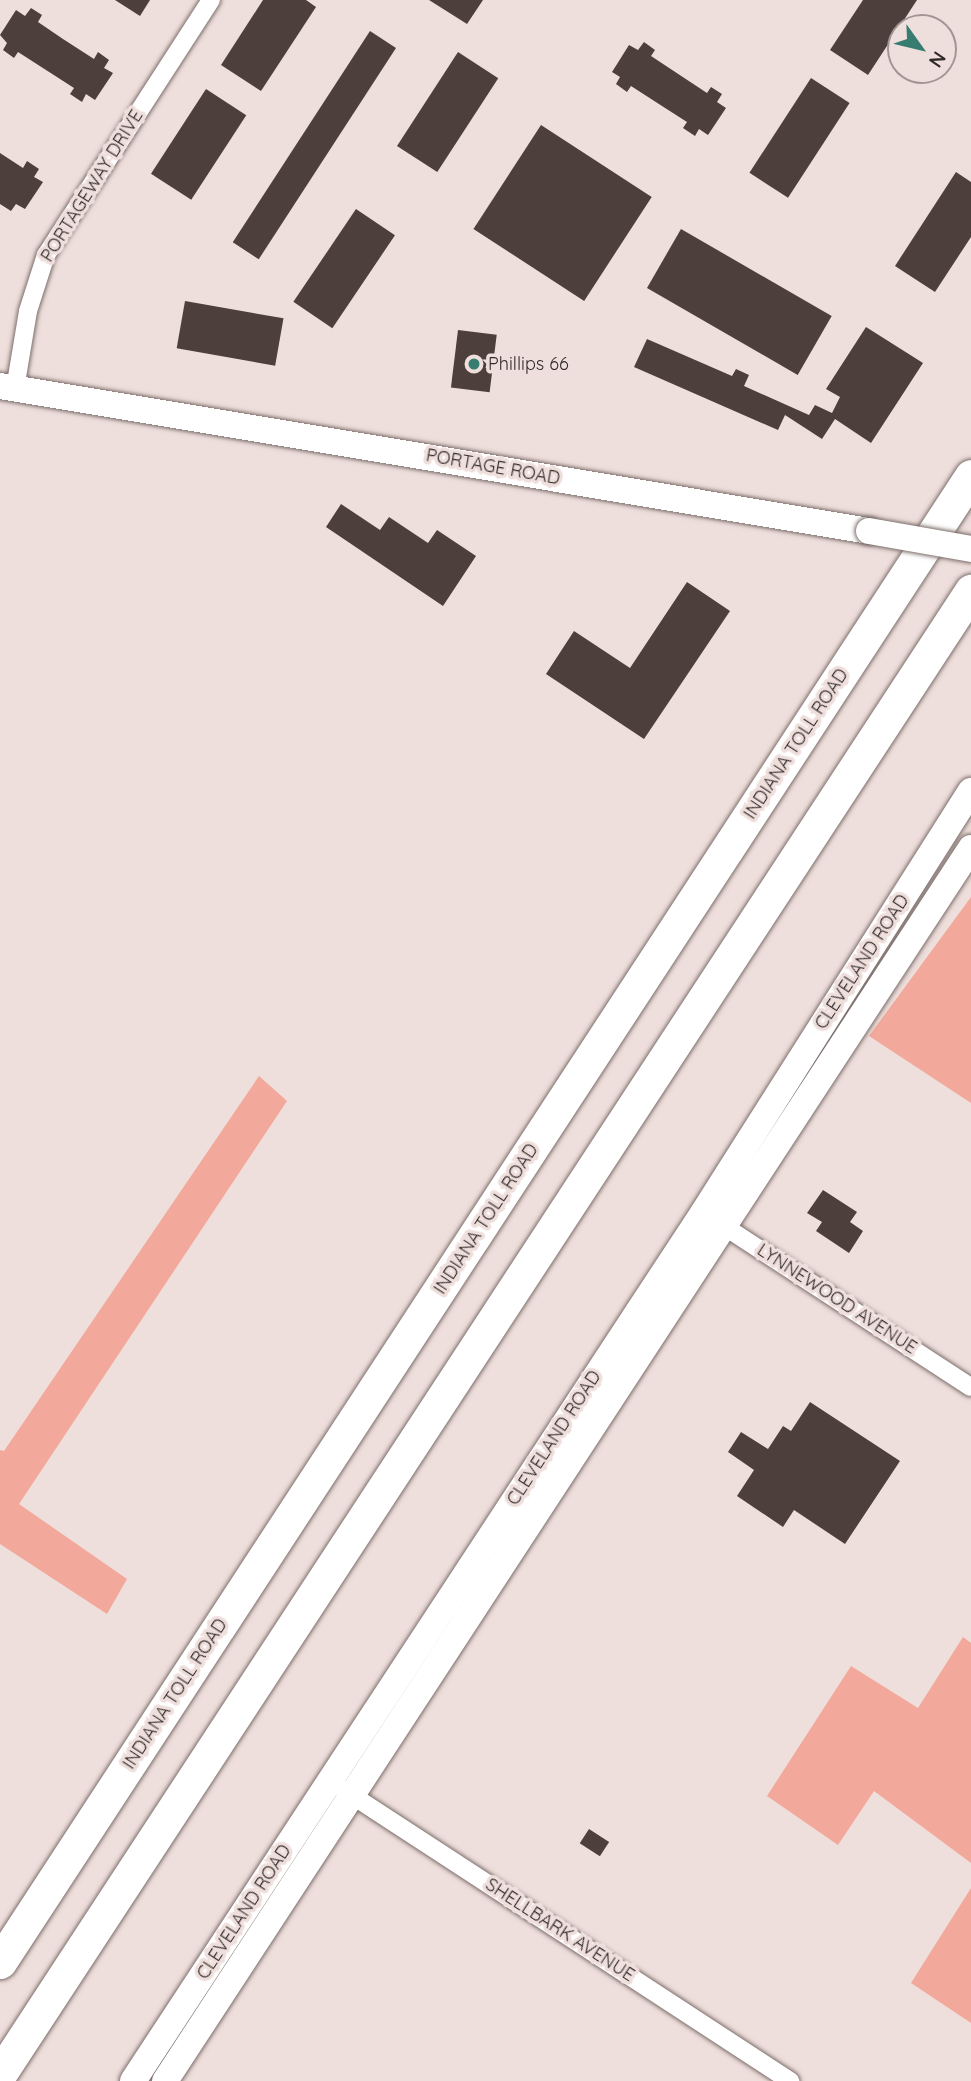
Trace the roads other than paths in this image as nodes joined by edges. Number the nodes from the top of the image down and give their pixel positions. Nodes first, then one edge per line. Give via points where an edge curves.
1 (211, 0) edge
2 (7, 388) edge
3 (971, 476) edge
4 (971, 549) edge
5 (971, 591) edge
6 (971, 791) edge
7 (971, 848) edge
8 (714, 1219) junction
9 (971, 1387) edge
10 (329, 1780) junction
11 (352, 1795) junction
12 (0, 1962) edge
13 (0, 2074) edge
14 (132, 2081) edge
15 (165, 2081) edge
16 (790, 2081) edge

1 - 2 street, PORTAGEWAY DRIVE via 46,255
2 - 4 main road, PORTAGE ROAD, bridge
3 - 12 highway, INDIANA TOLL ROAD
5 - 13 highway
6 - 8 main road, CLEVELAND ROAD
7 - 8 main road, CLEVELAND ROAD
8 - 9 street, LYNNEWOOD AVENUE
8 - 10 main road, CLEVELAND ROAD
8 - 11 main road, CLEVELAND ROAD
10 - 11 street, SHELLBARK AVENUE
10 - 14 main road, CLEVELAND ROAD
11 - 15 main road, CLEVELAND ROAD
11 - 16 street, SHELLBARK AVENUE

